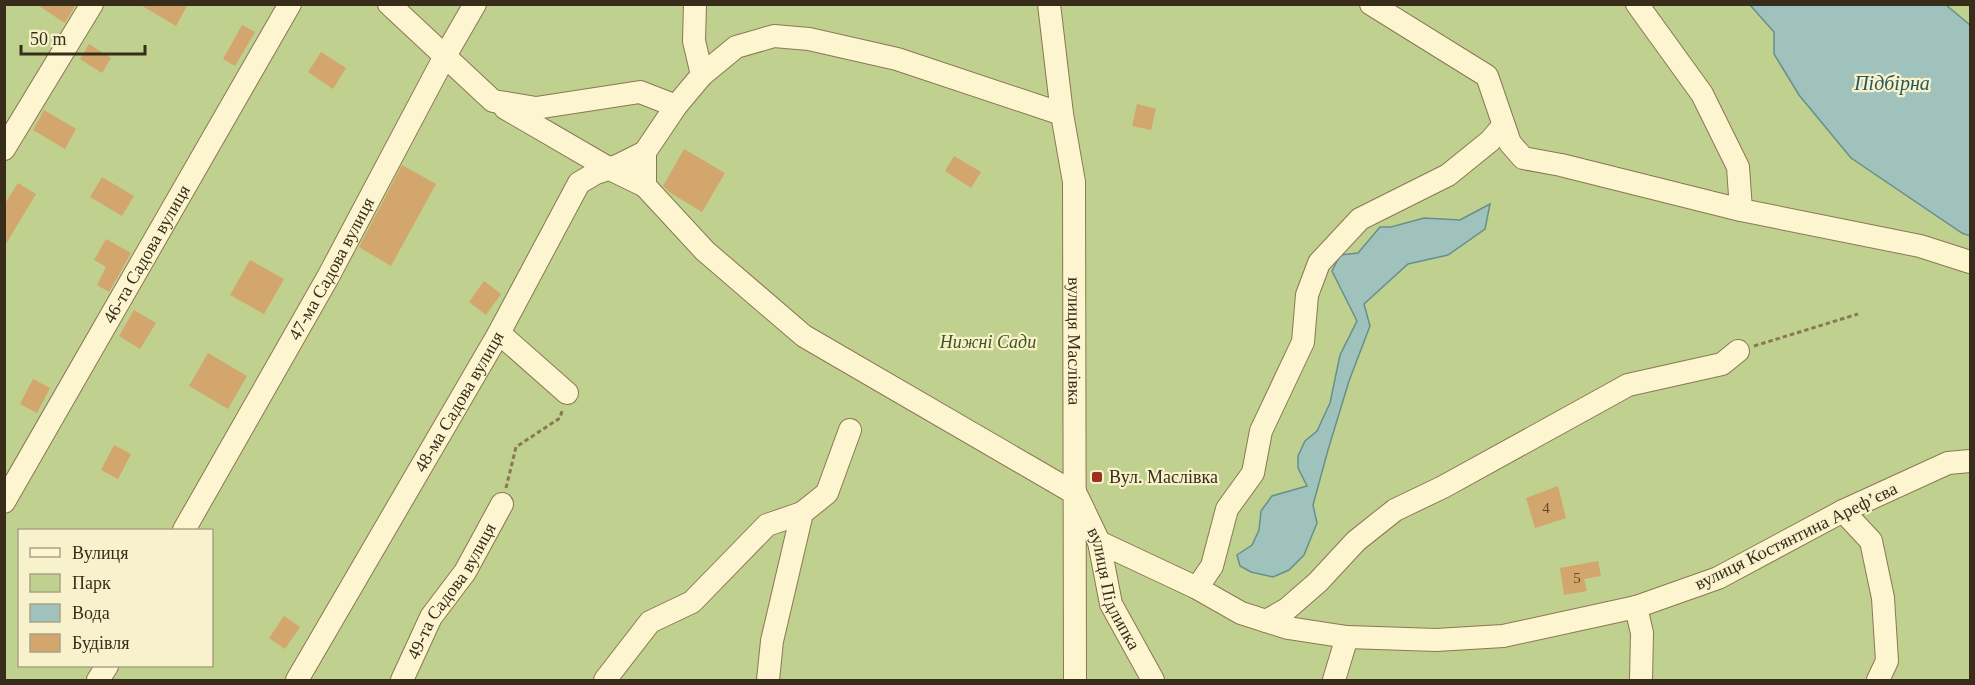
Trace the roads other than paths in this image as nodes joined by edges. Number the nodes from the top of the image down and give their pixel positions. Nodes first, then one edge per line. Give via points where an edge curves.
1 (92, 4) edge
2 (290, 4) edge
3 (389, 4) edge
4 (475, 4) edge
5 (695, 4) edge
6 (1049, 4) edge
7 (1371, 4) edge
8 (1637, 4) edge
9 (1399, 11) edge
10 (445, 56) junction
11 (702, 75) junction
12 (493, 101) junction
13 (676, 106) junction
14 (1062, 114) junction
15 (1506, 135) junction
16 (4, 149) edge
17 (645, 152) junction
18 (610, 169) junction
19 (645, 186) junction
20 (1741, 210) junction
21 (1971, 262) edge
22 (499, 333) junction
23 (1738, 351) road end
24 (567, 393) road end
25 (850, 430) dead end
26 (1971, 461) edge
27 (1076, 494) junction
28 (4, 501) edge
29 (502, 504) road end
30 (1843, 511) junction
31 (802, 513) junction
32 (185, 529) edge
33 (1099, 542) junction
34 (1197, 588) junction
35 (1636, 607) junction
36 (1266, 621) junction
37 (1347, 637) junction
38 (106, 667) edge
39 (98, 681) edge
40 (297, 681) edge
41 (402, 681) edge
42 (605, 681) edge
43 (768, 681) edge
44 (1075, 681) edge
45 (1153, 681) edge
46 (1334, 681) edge
47 (1641, 681) edge
48 (1878, 681) edge

1 - 16 street
2 - 28 street, 46-та Садова вулиця
3 - 10 street
4 - 10 street, 47-ма Садова вулиця
5 - 11 street via 694,41
6 - 14 street, вулиця Маслівка
7 - 9 street
8 - 20 street via 1702,94 1738,167
9 - 15 street via 1487,76
10 - 12 street
10 - 32 street, 47-ма Садова вулиця via 328,277
11 - 13 street
11 - 14 street via 736,47 774,36 809,39 897,59
12 - 13 street via 536,108 640,92
12 - 18 street
13 - 17 street
14 - 27 street, вулиця Маслівка via 1074,182
15 - 20 street via 1522,158
15 - 34 street via 1490,141 1448,175 1360,219 1319,263 1307,295 1303,342 1261,431 1253,473 1227,509 1212,566
17 - 18 street, 48-ма Садова вулиця
17 - 19 street
18 - 19 street
18 - 22 street, 48-ма Садова вулиця via 579,183
19 - 27 street via 705,251 804,336
20 - 21 street via 1920,246
22 - 24 street
22 - 40 street, 48-ма Садова вулиця
23 - 36 street via 1722,364 1628,385 1395,510 1287,609
25 - 31 street via 827,493
26 - 30 street, вулиця Костянтина Арефʼєва via 1948,463
27 - 33 street, вулиця Підлипка
27 - 44 street, вулиця Маслівка
29 - 41 street, 49-та Садова вулиця via 465,572 431,617
30 - 35 street, вулиця Костянтина Арефʼєва via 1718,578
30 - 48 street via 1871,541 1883,598 1887,662
31 - 42 street via 767,525 692,602 650,622
31 - 43 street via 772,641
33 - 34 street, вулиця Костянтина Арефʼєва
33 - 45 street, вулиця Підлипка via 1111,604
34 - 36 street, вулиця Костянтина Арефʼєва via 1241,613
35 - 37 street, вулиця Костянтина Арефʼєва via 1503,636 1436,640
35 - 47 street via 1642,633
36 - 37 street, вулиця Костянтина Арефʼєва
37 - 46 street
38 - 39 street

